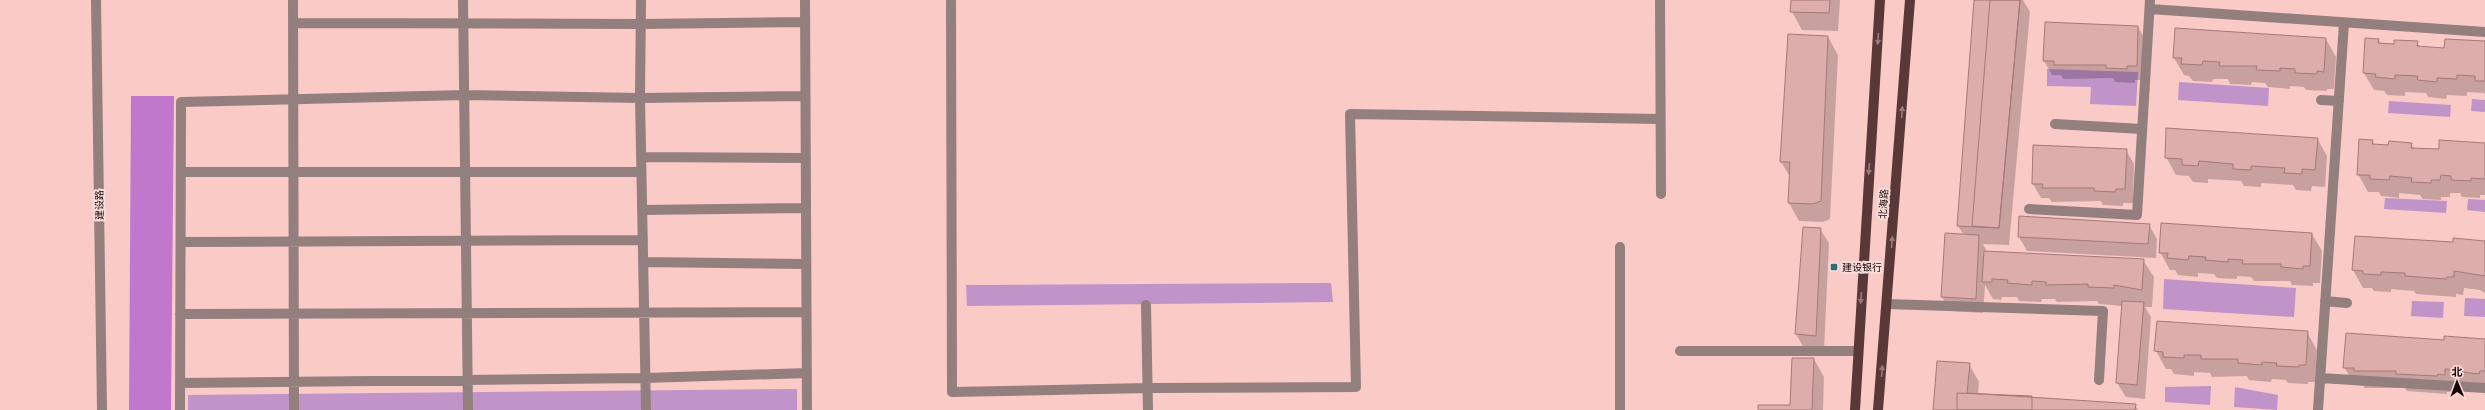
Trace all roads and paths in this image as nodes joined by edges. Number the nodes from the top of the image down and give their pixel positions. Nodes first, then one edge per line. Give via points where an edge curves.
1 (96, 0) edge
2 (293, 0) edge
3 (463, 0) edge
4 (641, 0) edge
5 (805, 0) edge
6 (951, 0) edge
7 (1660, 0) edge
8 (1880, 0) edge
9 (1910, 0) edge
10 (2150, 4) edge
11 (293, 22) junction
12 (805, 22) junction
13 (463, 23) junction
14 (2344, 23) junction
15 (641, 24) junction
16 (2485, 32) edge
17 (464, 95) junction
18 (805, 96) junction
19 (293, 98) junction
20 (640, 98) junction
21 (2321, 100) dead end
22 (2339, 101) junction
23 (1660, 119) junction
24 (2056, 124) dead end
25 (2142, 130) junction
26 (641, 157) junction
27 (806, 158) junction
28 (181, 172) junction
29 (465, 172) junction
30 (641, 172) junction
31 (293, 173) junction
32 (1661, 194) dead end
33 (806, 208) junction
34 (2028, 209) dead end
35 (642, 210) junction
36 (642, 240) junction
37 (466, 241) junction
38 (181, 242) junction
39 (293, 243) junction
40 (1620, 247) dead end
41 (643, 262) junction
42 (806, 264) junction
43 (2325, 302) junction
44 (2347, 303) dead end
45 (1887, 304) junction
46 (1146, 305) dead end
47 (806, 312) junction
48 (467, 313) junction
49 (644, 313) junction
50 (180, 314) junction
51 (294, 314) junction
52 (1680, 351) dead end
53 (1858, 351) junction
54 (807, 373) junction
55 (645, 378) junction
56 (2320, 378) junction
57 (468, 380) junction
58 (2099, 380) dead end
59 (294, 382) junction
60 (180, 383) junction
61 (1148, 388) junction
62 (2485, 388) edge
63 (102, 410) edge
64 (180, 410) edge
65 (294, 410) edge
66 (468, 410) edge
67 (646, 410) edge
68 (807, 410) edge
69 (1148, 410) edge
70 (1620, 410) edge
71 (1854, 410) edge
72 (1878, 410) edge
73 (2318, 410) edge

1 - 63 street, 建设路
2 - 11 street
3 - 13 street
4 - 15 street
5 - 12 street
6 - 61 street via 952,392
7 - 23 street
8 -> 53 main road, 北海路
45 -> 9 main road, 北海路
10 - 14 street
10 - 25 street
11 - 13 street
11 - 19 street
12 - 15 street
12 - 18 street
13 - 15 street
13 - 17 street
14 - 16 street
14 - 22 street
15 - 20 street
17 - 19 street
17 - 20 street
17 - 29 street
18 - 20 street
18 - 27 street
19 - 28 street via 181,102
19 - 31 street
20 - 26 street
21 - 22 street
22 - 43 street
23 - 32 street
23 - 61 street via 1350,114 1356,387
24 - 25 street
25 - 34 street via 2137,215
26 - 27 street
26 - 30 street
27 - 33 street
28 - 31 street
28 - 38 street
29 - 30 street
29 - 31 street
29 - 37 street
30 - 35 street
31 - 39 street
33 - 35 street
33 - 42 street
35 - 36 street
36 - 37 street
36 - 41 street
37 - 39 street
37 - 48 street
38 - 39 street
38 - 50 street
39 - 51 street
40 - 70 street
41 - 42 street
41 - 49 street
42 - 47 street
43 - 44 street
43 - 56 street
45 - 58 street via 2103,311
72 -> 45 main road, 北海路
46 - 61 street
47 - 49 street
47 - 54 street
48 - 49 street
48 - 51 street
48 - 57 street
49 - 55 street
50 - 51 street
50 - 60 street
51 - 59 street
52 - 53 street
53 - 71 main road, 北海路
54 - 55 street
54 - 68 street
55 - 57 street
55 - 67 street
56 - 62 street
56 - 73 street
57 - 59 street
57 - 66 street
59 - 60 street
59 - 65 street
60 - 64 street
61 - 69 street

